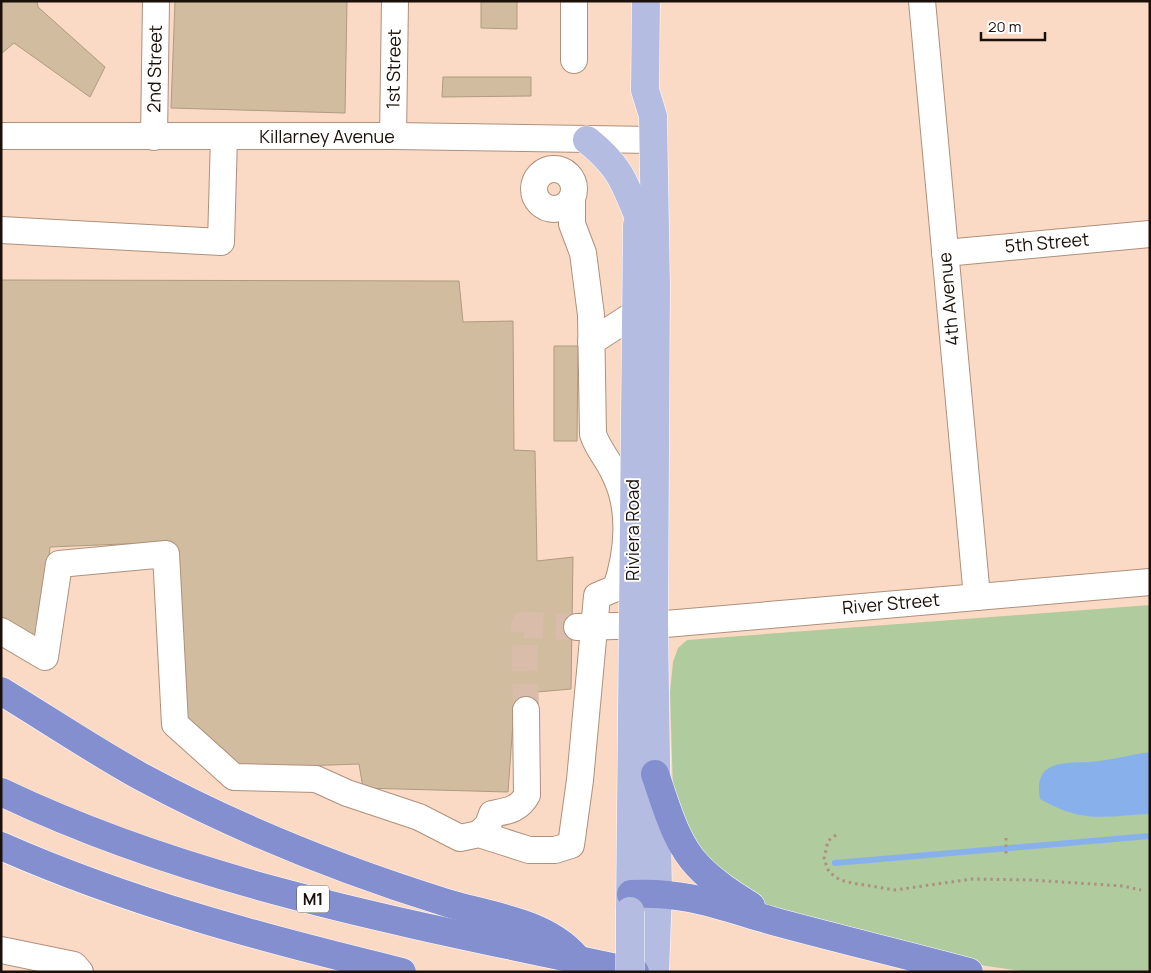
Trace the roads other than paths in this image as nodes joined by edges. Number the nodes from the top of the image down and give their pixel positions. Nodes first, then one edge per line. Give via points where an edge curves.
1 (156, 1) edge
2 (395, 1) edge
3 (574, 1) edge
4 (646, 1) edge
5 (922, 1) edge
6 (574, 60) dead end
7 (1, 136) edge
8 (393, 136) junction
9 (154, 137) junction
10 (224, 137) junction
11 (509, 139) junction
12 (584, 140) junction
13 (645, 140) junction
14 (572, 190) junction
15 (538, 205) junction
16 (637, 213) junction
17 (1, 230) edge
18 (1150, 234) edge
19 (945, 253) junction
20 (636, 313) junction
21 (591, 342) junction
22 (627, 490) junction
23 (1150, 582) edge
24 (977, 597) junction
25 (644, 625) junction
26 (585, 627) junction
27 (1, 631) edge
28 (1, 691) edge
29 (526, 710) tunnel mouth
30 (655, 774) junction
31 (1, 792) edge
32 (480, 834) junction
33 (1, 846) edge
34 (1, 865) edge
35 (56, 869) junction
36 (644, 902) junction
37 (779, 923) junction
38 (1, 950) edge
39 (578, 960) junction
40 (80, 972) edge
41 (402, 972) edge
42 (630, 972) edge
43 (635, 972) edge
44 (655, 972) edge
45 (969, 972) edge

1 - 9 street, 2nd Street
2 - 8 street, 1st Street
3 - 6 street
4 - 13 main road, Riviera Road via 645,90 653,116
5 - 19 street, 4th Avenue
7 - 9 street, Killarney Avenue
8 - 10 street, Killarney Avenue
8 - 11 street, Killarney Avenue
9 - 10 street, Killarney Avenue
10 - 17 street via 221,242
11 - 12 street, Killarney Avenue
11 - 15 street via 534,163
12 - 13 street, Killarney Avenue
12 - 14 street via 571,156
12 - 16 main road via 612,162 622,176
13 - 16 main road, Riviera Road
13 - 25 main road, Riviera Road via 656,286
14 - 15 street via 566,206 557,210
14 - 15 street via 567,174 554,169 544,172
14 - 21 street via 572,224 583,253
16 - 20 main road, Riviera Road
18 - 19 street, 5th Street
19 - 24 street, 4th Avenue
20 - 21 street
20 - 22 main road, Riviera Road
21 - 22 street via 593,434 597,446
22 - 25 main road, Riviera Road
22 - 26 street via 624,564 616,588 597,596
23 - 24 street, River Street
24 - 25 street, River Street
25 - 26 street, River Street
25 - 30 main road, Riviera Road
25 - 36 main road, Riviera Road
26 - 32 street via 581,771 571,846 529,850
27 - 32 street via 46,657 59,564 166,554 175,724 234,777 316,779 418,817 460,838
28 - 39 highway via 140,776 249,830 374,880 535,929 557,940
29 - 32 street via 527,795 522,805 492,814
30 - 36 main road, Riviera Road
30 - 37 highway via 673,822 697,865 725,889
31 - 39 highway, M1 via 100,834 233,878
33 - 35 highway
34 - 35 highway
35 - 41 highway via 189,916
36 - 37 highway via 696,898
36 - 42 main road, Riviera Road, bridge
36 - 44 main road, Riviera Road
37 - 45 highway
38 - 40 street via 74,966
39 - 43 highway, M1

